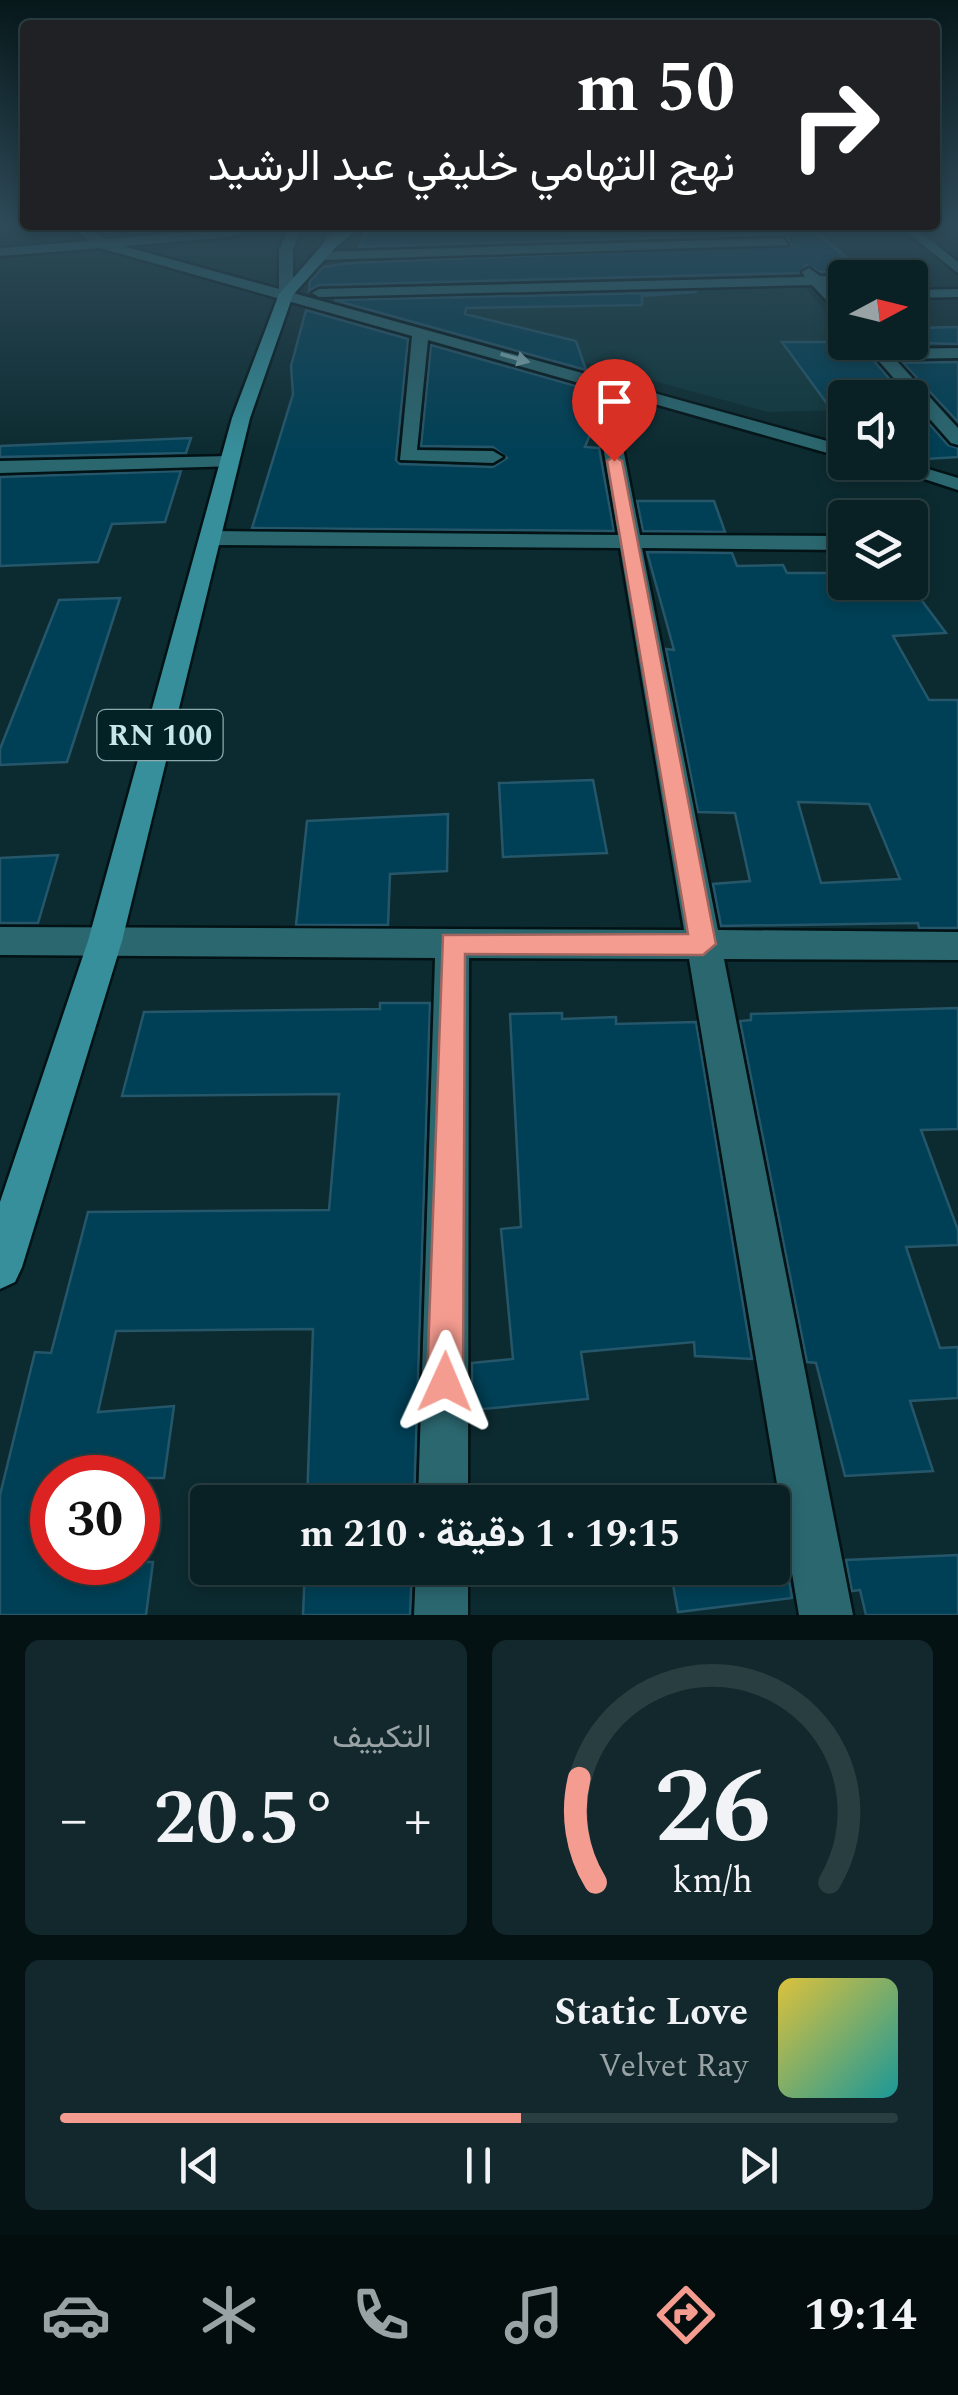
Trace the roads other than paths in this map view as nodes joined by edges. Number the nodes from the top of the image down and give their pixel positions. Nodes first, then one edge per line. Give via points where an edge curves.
1 (283, 301) edge
2 (313, 301) edge
3 (421, 331) junction
4 (928, 351) edge
5 (958, 353) edge
6 (886, 360) edge
7 (602, 382) junction
8 (958, 439) edge
9 (828, 447) edge
10 (493, 457) dead end
11 (230, 462) junction
12 (0, 467) edge
13 (928, 475) edge
14 (958, 484) edge
15 (212, 538) junction
16 (627, 540) junction
17 (828, 543) edge
18 (0, 941) edge
19 (105, 941) junction
20 (452, 943) junction
21 (703, 944) junction
22 (958, 946) edge
23 (0, 1267) edge
24 (443, 1485) edge
25 (442, 1585) edge
26 (441, 1615) edge
27 (826, 1615) edge

1 - 11 main road, RN 100
2 - 3 street
3 -> 7 street
3 - 10 street via 407,456
4 - 5 street
6 - 8 street
7 - 9 street
7 - 16 street
11 - 12 street
11 - 15 main road, RN 100
13 - 14 street
15 - 16 street
15 - 19 main road, RN 100
16 - 17 street
16 - 21 street
18 - 19 street
19 - 20 street
19 - 23 main road, RN 100
20 - 21 street
20 - 24 street
21 - 22 street
21 - 27 street
25 - 26 street

